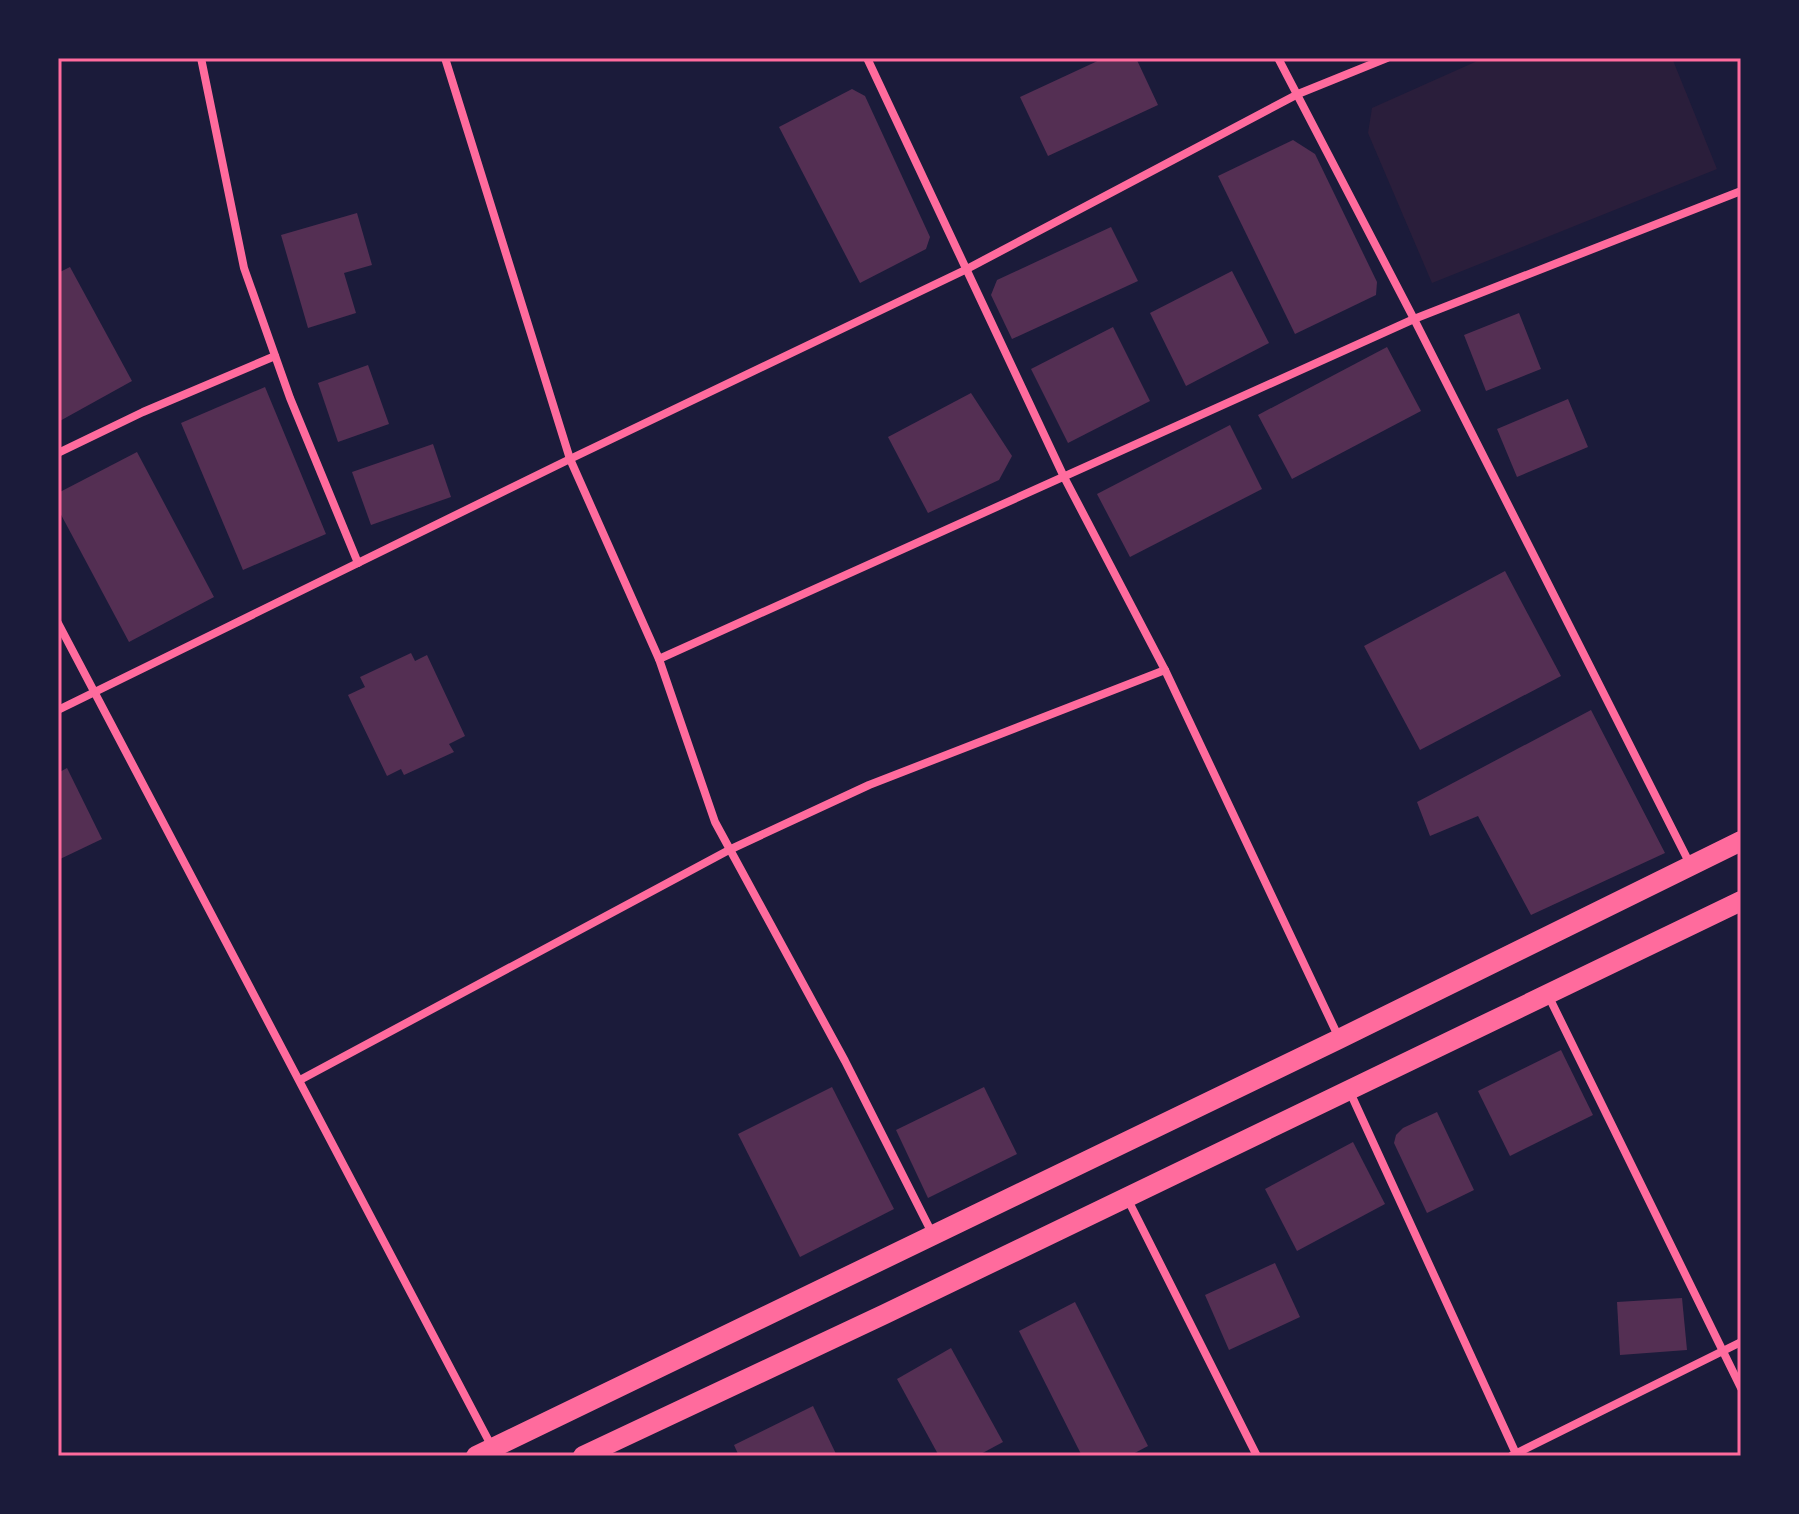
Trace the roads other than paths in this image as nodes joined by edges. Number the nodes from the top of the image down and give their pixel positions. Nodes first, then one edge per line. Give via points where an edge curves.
1 (201, 58) edge
2 (445, 58) edge
3 (867, 58) edge
4 (1278, 58) edge
5 (1387, 58) edge
6 (1298, 94) junction
7 (1741, 191) edge
8 (965, 270) junction
9 (1414, 319) junction
10 (275, 356) junction
11 (58, 453) edge
12 (570, 459) junction
13 (1064, 477) junction
14 (358, 563) junction
15 (58, 623) edge
16 (659, 659) junction
17 (1165, 670) junction
18 (96, 691) junction
19 (58, 710) edge
20 (1741, 841) edge
21 (729, 850) junction
22 (1690, 864) junction
23 (1741, 901) edge
24 (1548, 995) junction
25 (1339, 1039) junction
26 (300, 1080) junction
27 (1349, 1090) junction
28 (1126, 1198) junction
29 (934, 1236) junction
30 (1741, 1342) edge
31 (1724, 1350) junction
32 (1741, 1388) edge
33 (607, 1451) edge
34 (484, 1452) edge
35 (1515, 1455) edge
36 (583, 1456) edge
37 (1257, 1456) edge

1 - 10 street via 244,268
2 - 12 street
3 - 8 street
4 - 6 street
5 - 6 street
6 - 8 street
6 - 9 street
7 - 9 street
8 - 12 street
8 - 13 street
9 - 13 street
9 - 22 street
10 - 11 street
10 - 14 street
12 - 14 street
12 - 16 street
13 - 16 street
13 - 17 street
14 - 18 street
15 - 18 street
16 - 21 street
17 - 21 street via 869,785
17 - 25 street
18 - 19 street
18 - 26 street
20 - 22 main road
21 - 26 street
21 - 29 street
22 - 25 main road
23 - 24 main road
24 - 27 main road
24 - 31 street
25 - 29 main road
26 - 34 street
27 - 28 main road
27 - 35 street
28 - 33 main road
28 - 37 street
29 - 34 main road
30 - 31 street
31 - 32 street
31 - 35 street
33 - 36 main road

